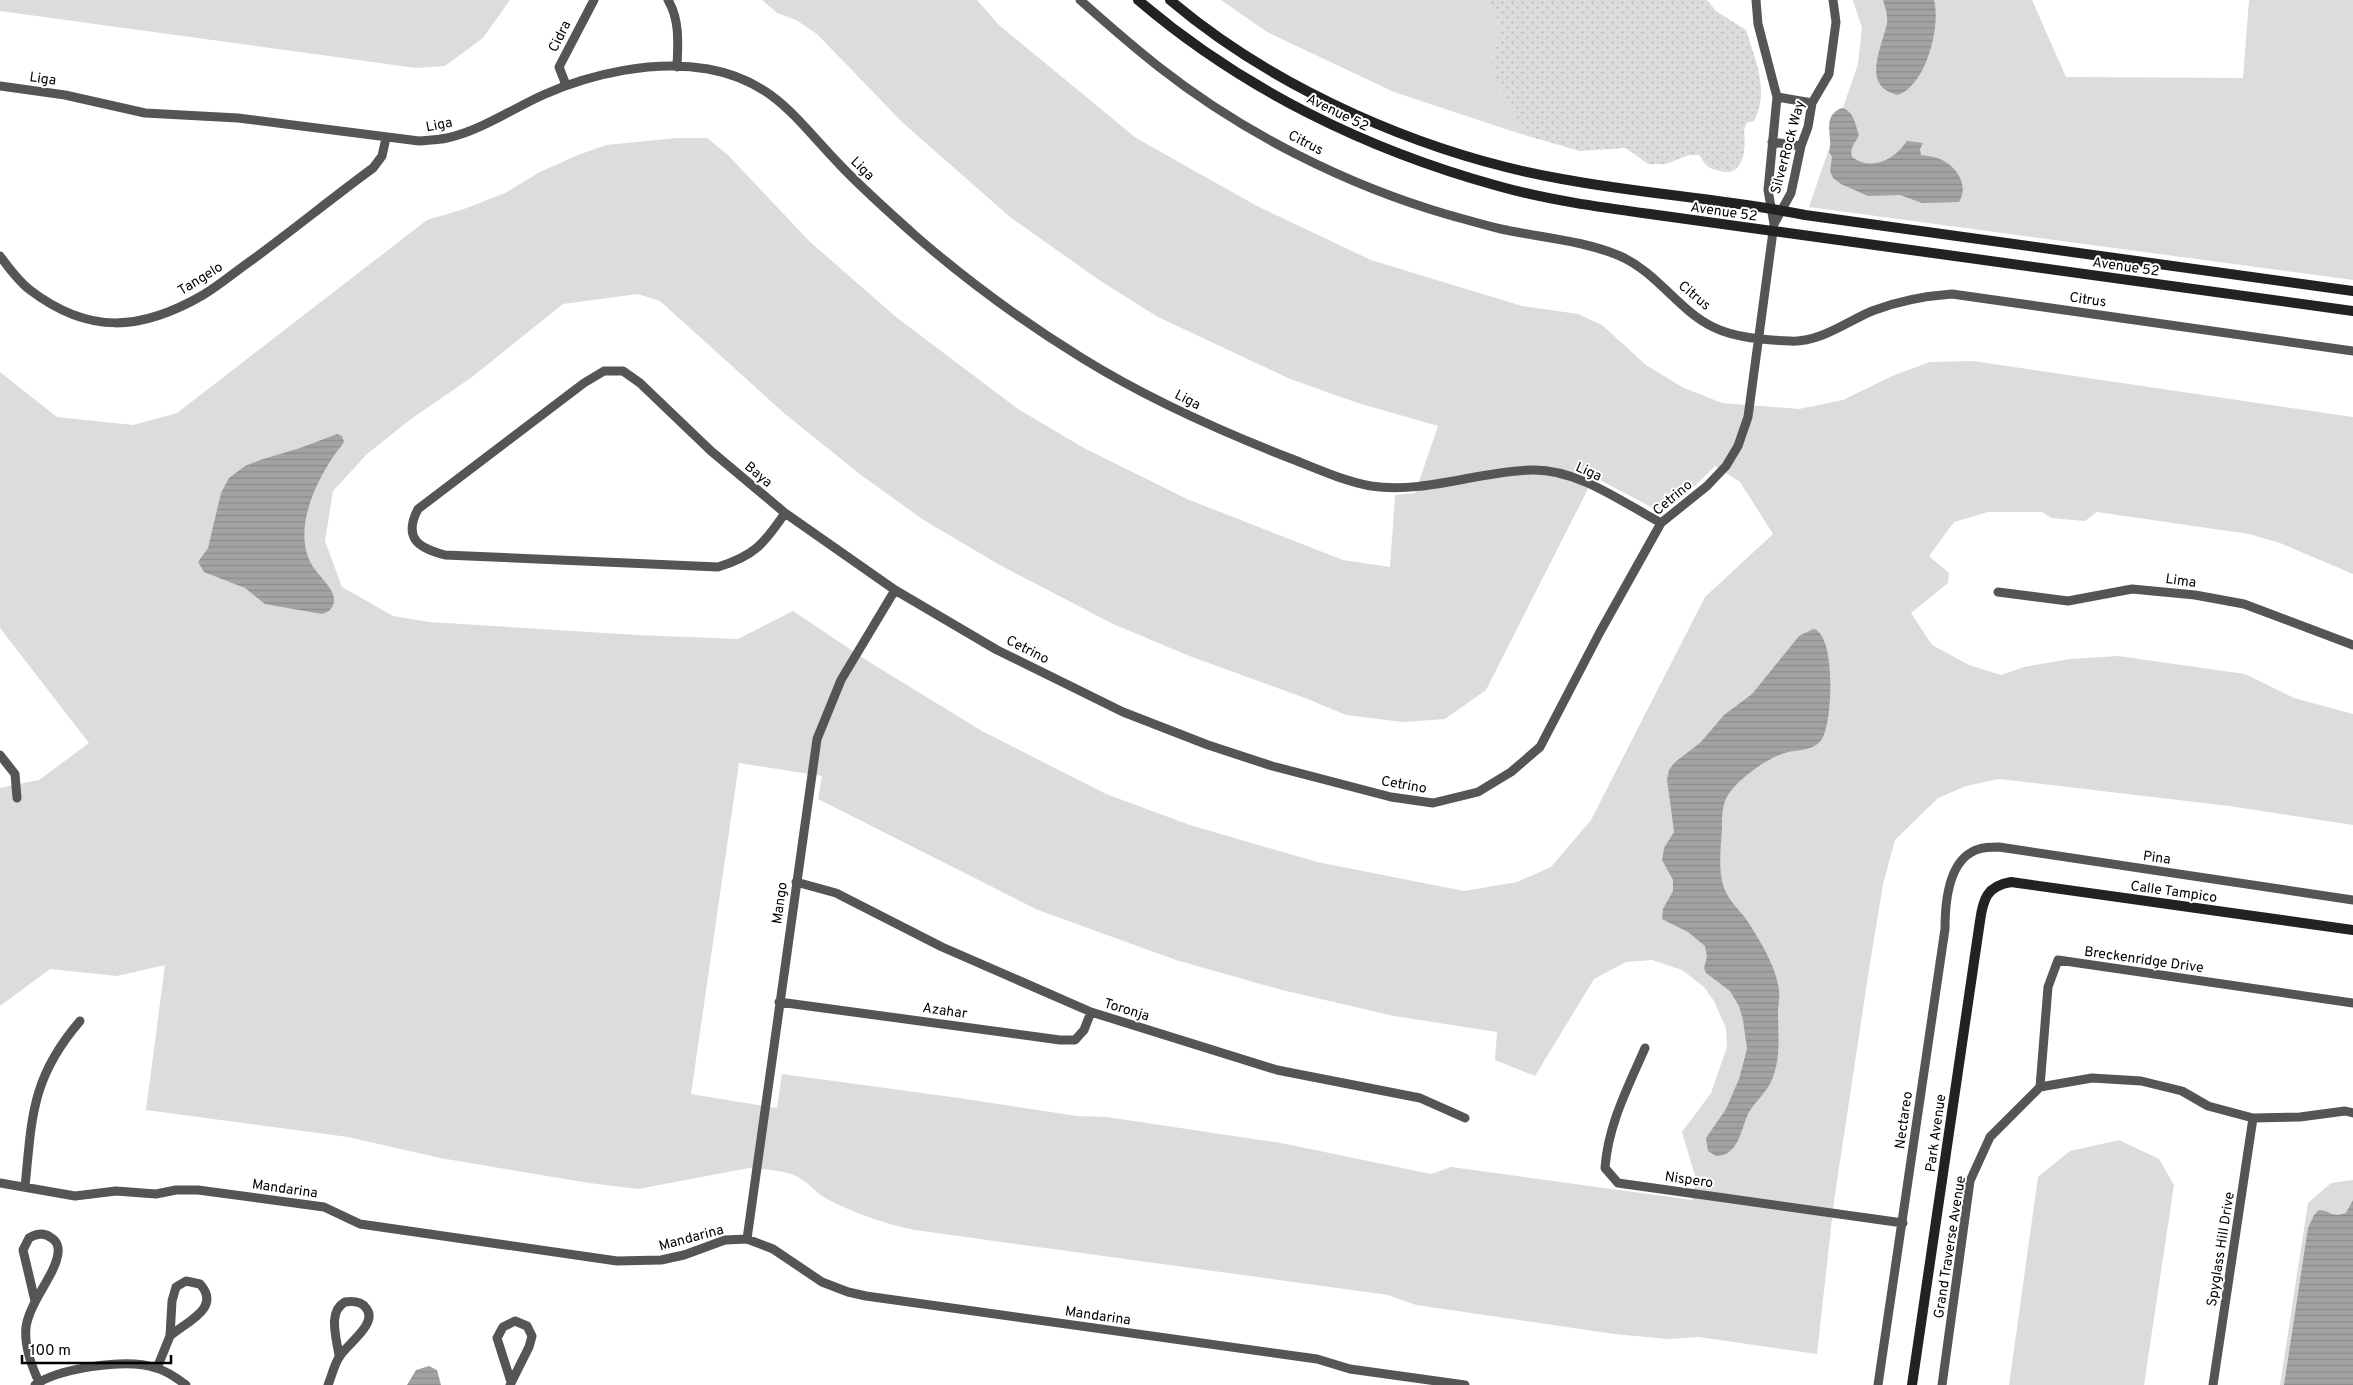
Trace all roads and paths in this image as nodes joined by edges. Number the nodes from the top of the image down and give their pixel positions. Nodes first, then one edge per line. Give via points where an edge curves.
1 (594, 0) edge
2 (668, 0) edge
3 (1080, 0) edge
4 (1138, 0) edge
5 (1170, 0) edge
6 (1756, 0) edge
7 (1833, 0) edge
8 (677, 67) junction
9 (566, 85) junction
10 (0, 86) edge
11 (1777, 97) junction
12 (1812, 103) junction
13 (386, 138) junction
14 (1772, 142) junction
15 (1801, 146) junction
16 (1771, 208) junction
17 (1782, 210) junction
18 (1774, 228) junction
19 (0, 256) edge
20 (2353, 291) edge
21 (2353, 311) edge
22 (1758, 338) junction
23 (2353, 351) edge
24 (785, 512) junction
25 (1661, 523) junction
26 (895, 590) junction
27 (1998, 592) dead end
28 (2353, 645) edge
29 (0, 755) edge
30 (17, 798) dead end
31 (1962, 862) joint
32 (796, 882) junction
33 (1992, 889) joint
34 (2353, 900) edge
35 (2353, 930) edge
36 (779, 1002) junction
37 (2353, 1002) edge
38 (1091, 1012) junction
39 (80, 1021) dead end
40 (1645, 1048) dead end
41 (2040, 1087) junction
42 (2353, 1112) edge
43 (1465, 1118) dead end
44 (2253, 1118) junction
45 (1, 1183) edge
46 (25, 1187) junction
47 (1902, 1223) junction
48 (746, 1239) junction
49 (35, 1300) junction
50 (170, 1336) junction
51 (339, 1356) junction
52 (157, 1368) junction
53 (37, 1383) edge
54 (510, 1384) edge
55 (186, 1385) edge
56 (328, 1385) edge
57 (1465, 1385) edge
58 (1878, 1385) edge
59 (1912, 1385) edge
60 (1942, 1385) edge
61 (2213, 1385) edge

1 - 9 street, Cidra via 559,67
2 - 8 street via 678,31
3 - 22 street, Citrus via 1160,68 1260,133 1317,163 1380,191 1447,214 1501,229 1592,245 1648,272 1712,327
4 - 18 main road, Avenue 52 via 1235,71 1281,99 1331,125 1436,168 1545,197
5 - 16 main road, Avenue 52 via 1276,73 1374,122 1450,151 1561,179
6 - 11 street, SilverRock Way via 1758,24
7 - 12 street, SilverRock Way via 1836,22 1829,74
8 - 9 street, Liga via 619,72
8 - 25 street, Liga via 706,68 733,75 776,97 840,166 959,273 1083,359 1200,421 1326,472 1370,486 1398,487 1533,470 1559,473 1580,480
9 - 13 street, Liga via 448,138 419,141
10 - 13 street, Liga via 65,95 145,113 238,118
11 - 12 street
11 - 14 street, SilverRock Way
12 - 15 street, SilverRock Way
13 - 19 street, Tangelo via 382,156 372,168 204,295 164,315 135,323 104,323 82,318 29,290
14 - 15 street
14 - 16 street, SilverRock Way via 1768,190
15 - 17 street, SilverRock Way via 1791,193
16 - 17 main road, Avenue 52
16 - 18 street, SilverRock Way
17 - 18 street, SilverRock Way
17 - 20 main road, Avenue 52
18 - 21 main road, Avenue 52
18 - 22 street, Cetrino
22 - 23 street, Citrus via 1793,342 1814,338 1899,302 1952,294
22 - 25 street, Cetrino via 1748,417 1738,446 1726,466 1707,486
24 - 24 street, Baya via 759,548 740,560 718,567 445,555 427,550 412,534 411,523 418,509 604,371 623,371 640,383 711,451
24 - 26 street, Cetrino
25 - 26 street, Cetrino via 1540,747 1512,772 1478,792 1432,803 1391,797 1272,766 1132,715 998,650
26 - 32 street, Mango via 841,680 817,739
27 - 28 street, Lima via 2068,601 2132,589 2196,596 2244,604
29 - 30 street via 15,774
31 - 34 street, Pina via 1978,849 1999,847
31 - 47 street, Nectareo via 1951,880 1945,903
32 - 36 street, Mango
32 - 38 street, Toronja via 836,893 942,948
33 - 35 main road, Calle Tampico via 2011,882
33 - 59 main road, Park Avenue via 1985,897 1980,921
36 - 38 street, Azahar via 1060,1040 1075,1040 1084,1030
36 - 48 street, Mango
37 - 41 street, Breckenridge Drive via 2058,960 2048,987
38 - 43 street, Toronja via 1277,1070 1420,1098
39 - 46 street via 60,1044 36,1096
40 - 47 street, Nispero via 1614,1121 1606,1153 1605,1168 1618,1183
41 - 44 street via 2092,1078 2141,1080 2182,1090 2208,1106
41 - 60 street, Grand Traverse Avenue via 1990,1137 1970,1181
42 - 44 street
44 - 61 street, Spyglass Hill Drive
45 - 46 street, Mandarina
46 - 48 street, Mandarina via 75,1196 116,1191 156,1194 198,1190 324,1207 360,1224 617,1261 661,1260 725,1240
47 - 58 street, Nectareo
48 - 57 street, Mandarina via 773,1249 822,1282 866,1296 1317,1359 1350,1369
49 - 49 street via 58,1254 56,1242 42,1234 29,1238 23,1250
49 - 53 street via 26,1327 27,1346
50 - 50 street via 205,1310 207,1294 200,1284 186,1281 176,1287
50 - 52 street
51 - 51 street via 369,1320 366,1308 355,1301 345,1302 336,1310
51 - 56 street
52 - 53 street via 117,1365 79,1368
52 - 55 street
54 - 54 street via 530,1347 532,1336 527,1326 515,1321 502,1326 497,1338

